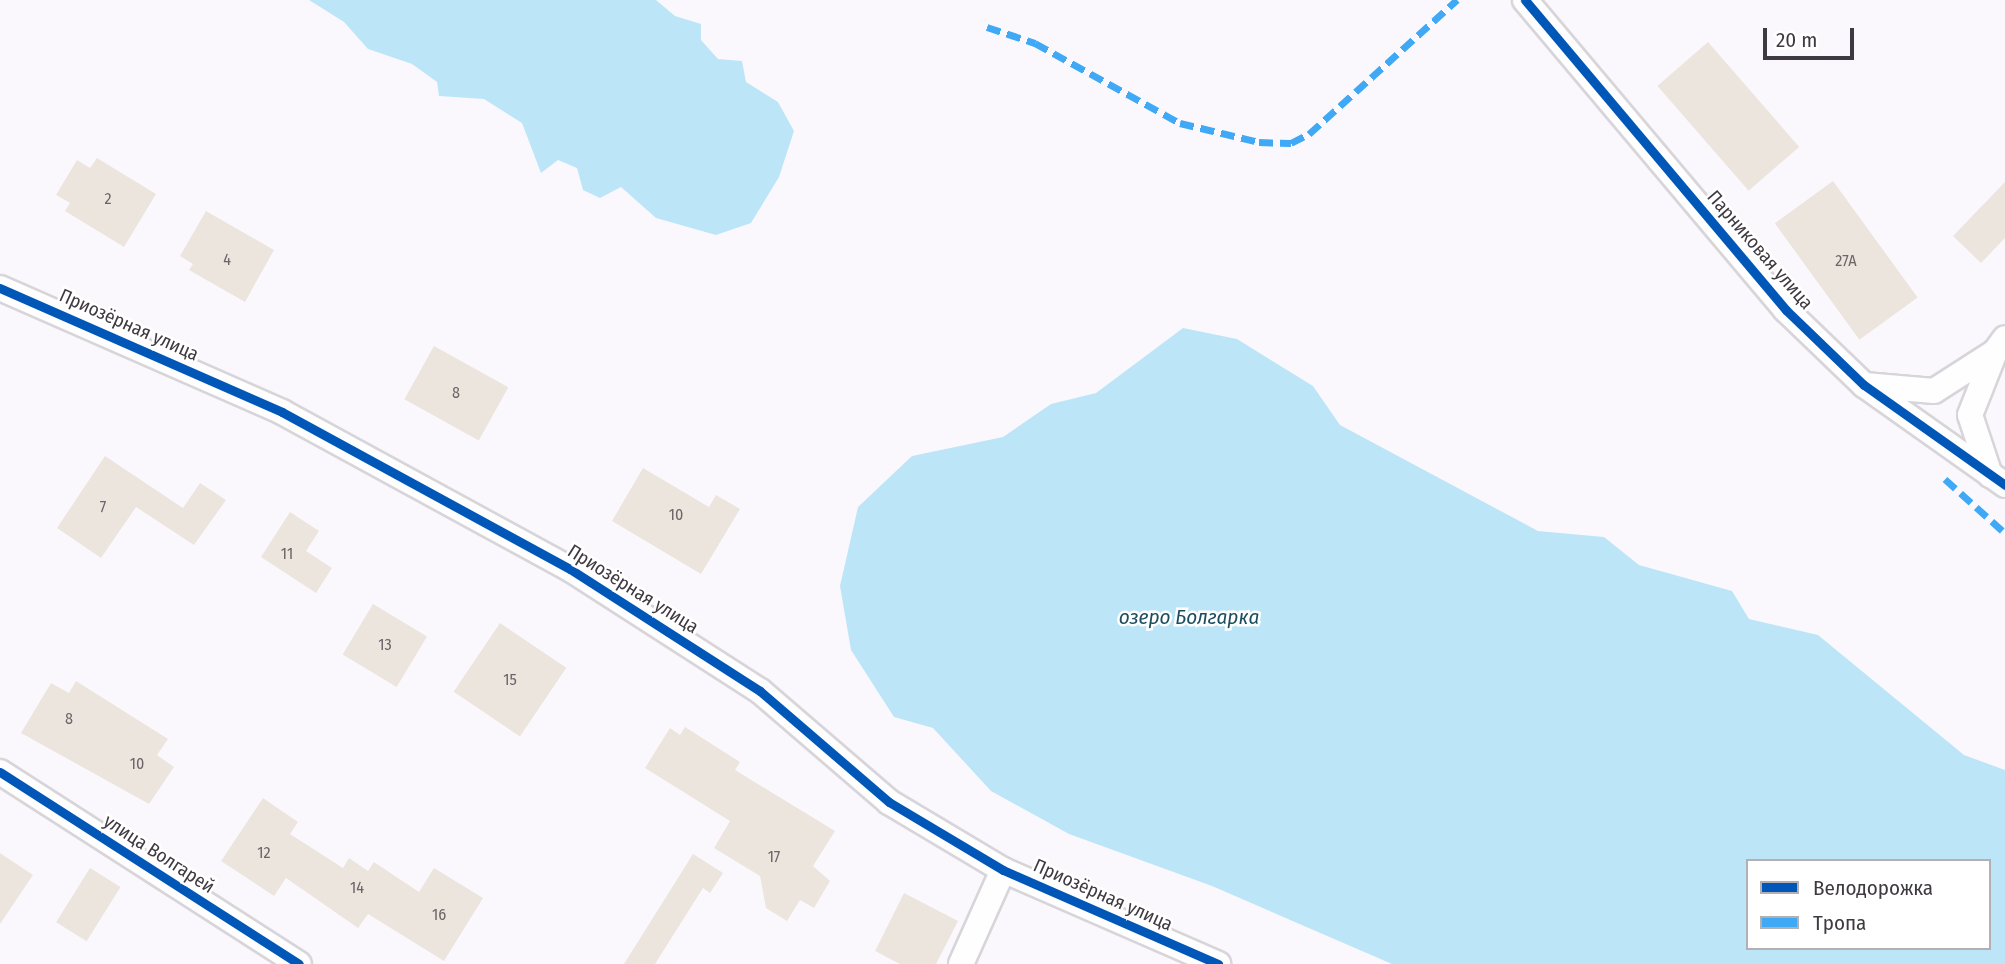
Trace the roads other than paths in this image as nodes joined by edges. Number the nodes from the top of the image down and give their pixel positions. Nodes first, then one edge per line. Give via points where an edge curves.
1 (1525, 0) edge
2 (0, 288) edge
3 (2000, 345) edge
4 (1864, 385) junction
5 (1997, 480) edge
6 (0, 772) edge
7 (1003, 870) junction
8 (299, 964) edge
9 (961, 964) edge
10 (1218, 964) edge

1 - 4 street, Парниковая улица via 1786,310
2 - 7 street, Приозёрная улица via 282,412 570,569 760,691 889,802
3 - 4 street via 1934,391
3 - 5 street via 1970,415
4 - 5 street, Парниковая улица
6 - 8 street, улица Волгарей
7 - 9 street
7 - 10 street, Приозёрная улица

